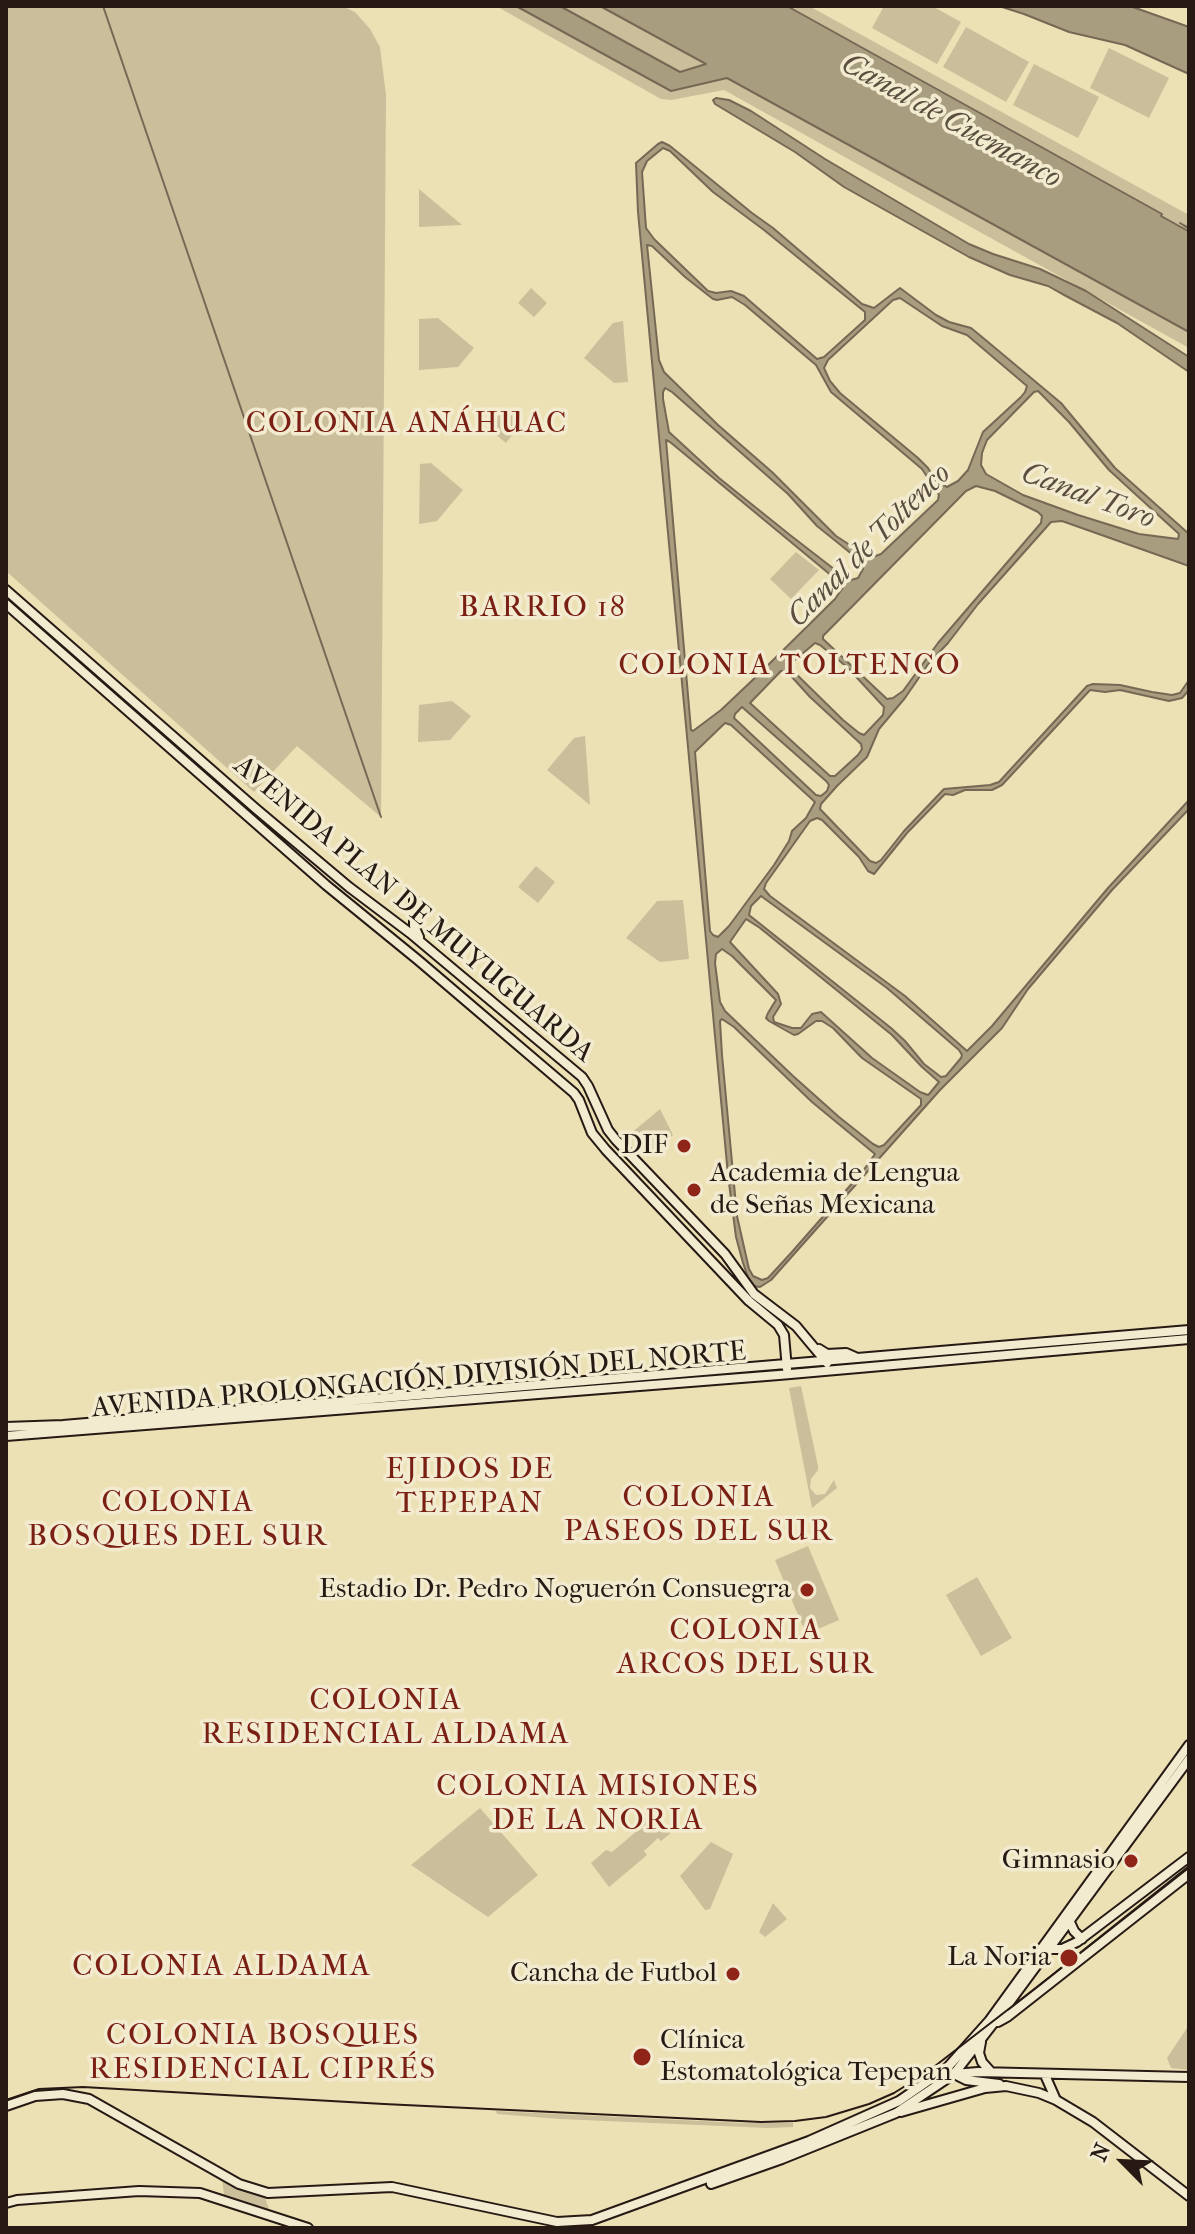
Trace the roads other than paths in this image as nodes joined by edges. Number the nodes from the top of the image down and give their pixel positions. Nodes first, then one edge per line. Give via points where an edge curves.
1 (6, 590) edge
2 (6, 604) edge
3 (414, 899) dead end
4 (433, 952) junction
5 (1189, 1330) edge
6 (1189, 1339) edge
7 (812, 1344) junction
8 (922, 1357) junction
9 (857, 1358) junction
10 (825, 1361) junction
11 (787, 1369) junction
12 (836, 1369) junction
13 (6, 1427) edge
14 (6, 1436) edge
15 (1189, 1745) edge
16 (1189, 1759) edge
17 (1189, 1857) edge
18 (1189, 1874) edge
19 (1069, 1920) junction
20 (1082, 1939) junction
21 (1045, 1949) junction
22 (993, 2024) junction
23 (983, 2037) junction
24 (950, 2071) junction
25 (992, 2072) junction
26 (1045, 2075) junction
27 (1189, 2077) edge
28 (1006, 2086) junction
29 (1056, 2100) junction
30 (6, 2106) edge
31 (896, 2113) junction
32 (268, 2193) junction
33 (1189, 2196) edge
34 (6, 2203) edge
35 (266, 2214) junction
36 (545, 2220) junction
37 (308, 2228) edge
38 (538, 2228) edge
39 (586, 2228) edge

1 - 4 main road, AVENIDA PLAN DE MUYUGUARDA via 255,808
2 - 11 main road, AVENIDA PLAN DE MUYUGUARDA via 326,885 574,1093 606,1150 778,1325
3 - 4 main road via 415,931
4 - 7 main road, AVENIDA PLAN DE MUYUGUARDA via 582,1077 616,1140 725,1254 754,1294
5 - 8 main road
6 - 8 main road
7 - 9 main road via 824,1353
7 - 10 main road, AVENIDA PLAN DE MUYUGUARDA
8 - 9 main road, AVENIDA PROLONGACIÓN DIVISIÓN DEL NORTE
8 - 12 main road, AVENIDA PROLONGACIÓN DIVISIÓN DEL NORTE
9 - 10 main road, AVENIDA PROLONGACIÓN DIVISIÓN DEL NORTE
10 - 11 main road, AVENIDA PROLONGACIÓN DIVISIÓN DEL NORTE
10 - 12 main road, AVENIDA PLAN DE MUYUGUARDA
11 - 12 main road, AVENIDA PROLONGACIÓN DIVISIÓN DEL NORTE
11 - 13 main road, AVENIDA PROLONGACIÓN DIVISIÓN DEL NORTE
11 - 14 main road, AVENIDA PROLONGACIÓN DIVISIÓN DEL NORTE
15 - 21 main road
16 - 19 main road
17 - 20 main road
18 - 22 main road
19 - 20 main road
19 - 21 main road
20 - 21 main road via 1062,1949
21 - 22 main road
21 - 24 main road
22 - 23 main road
23 - 24 main road
23 - 25 main road via 979,2053
24 - 25 main road
24 - 28 main road via 966,2080
24 - 31 main road
24 - 36 main road via 899,2101 809,2141 592,2220
25 - 26 main road
26 - 27 main road
26 - 29 main road
28 - 29 main road
28 - 31 main road
29 - 33 main road
30 - 32 main road via 35,2096 89,2099 239,2184
31 - 39 main road
32 - 35 main road
32 - 36 main road via 392,2187
34 - 35 main road via 139,2191 200,2193
35 - 37 main road
36 - 38 main road

